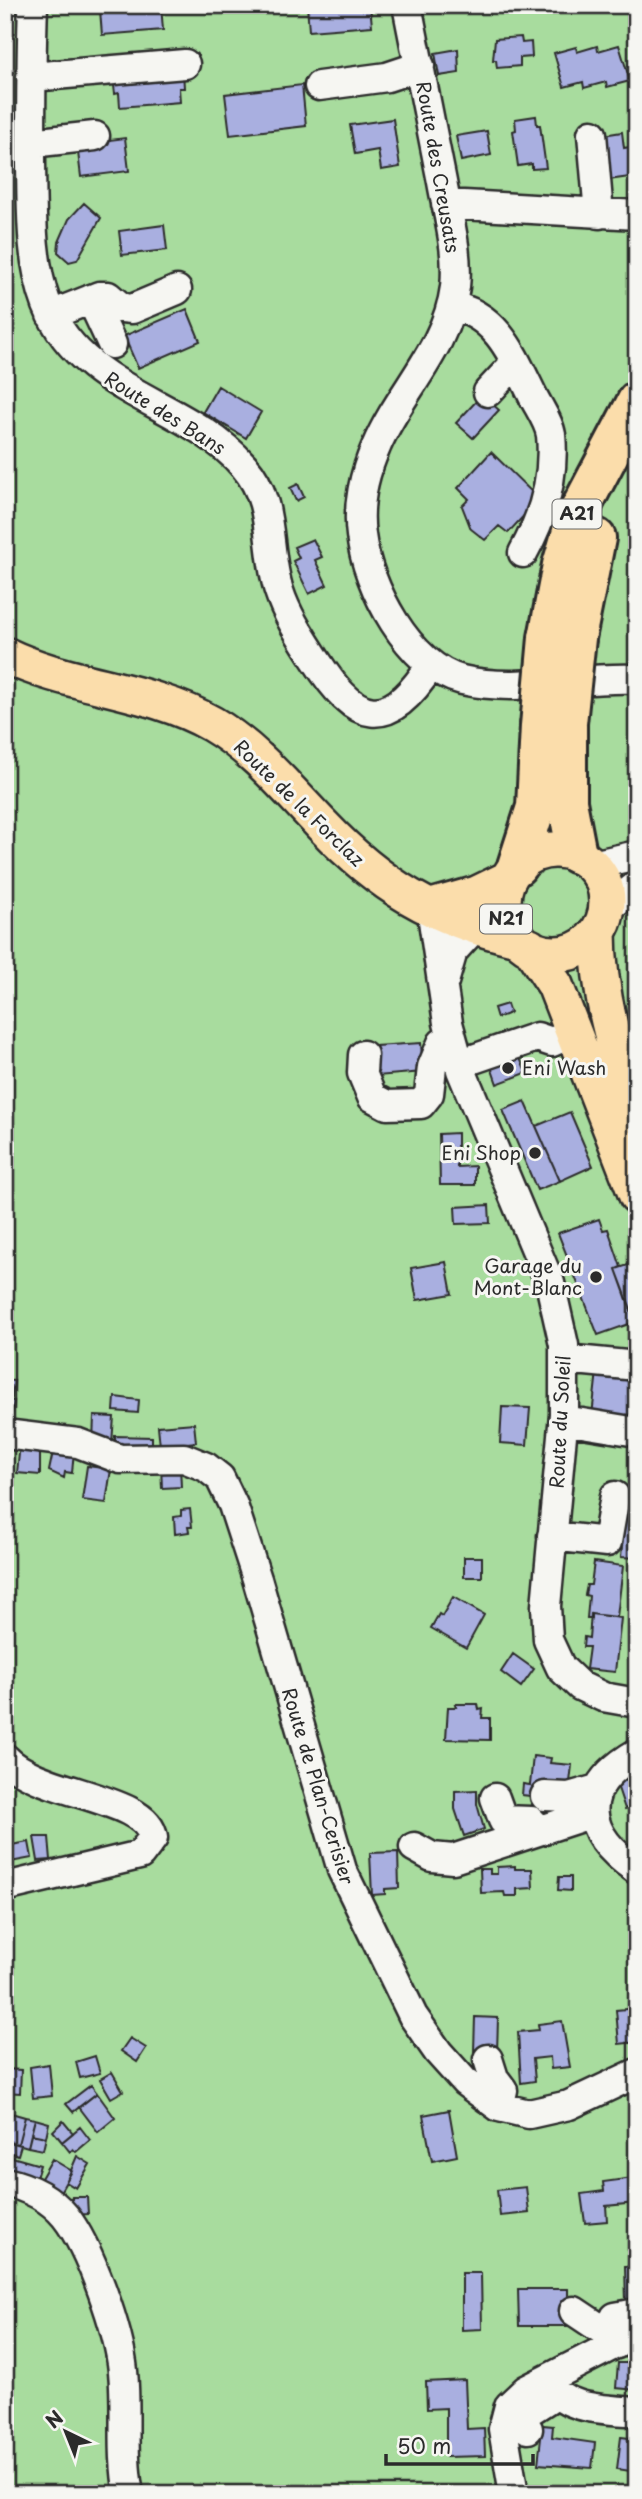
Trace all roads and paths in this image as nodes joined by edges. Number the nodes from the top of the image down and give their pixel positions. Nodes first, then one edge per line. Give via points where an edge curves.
1 (33, 5) edge
2 (407, 5) edge
3 (185, 64) dead end
4 (420, 66) junction
5 (31, 77) junction
6 (319, 86) dead end
7 (592, 134) dead end
8 (95, 136) dead end
9 (31, 143) junction
10 (446, 204) junction
11 (599, 214) junction
12 (637, 215) edge
13 (177, 290) dead end
14 (91, 299) junction
15 (451, 306) junction
16 (51, 315) junction
17 (112, 344) dead end
18 (516, 362) junction
19 (488, 392) dead end
20 (637, 401) edge
21 (523, 553) dead end
22 (5, 655) edge
23 (431, 666) junction
24 (637, 679) edge
25 (553, 724) junction
26 (637, 855) edge
27 (584, 860) junction
28 (512, 873) junction
29 (637, 885) edge
30 (430, 907) junction
31 (603, 920) junction
32 (474, 928) junction
33 (523, 942) junction
34 (444, 982) junction
35 (574, 1032) junction
36 (455, 1052) junction
37 (363, 1055) dead end
38 (637, 1118) edge
39 (637, 1196) edge
40 (565, 1360) junction
41 (637, 1367) edge
42 (564, 1420) junction
43 (637, 1432) edge
44 (5, 1434) edge
45 (615, 1496) dead end
46 (552, 1536) junction
47 (637, 1703) edge
48 (637, 1752) edge
49 (5, 1758) edge
50 (545, 1796) dead end
51 (495, 1798) dead end
52 (595, 1801) junction
53 (540, 1830) junction
54 (414, 1847) dead end
55 (637, 1870) edge
56 (5, 1887) edge
57 (488, 2059) dead end
58 (637, 2073) edge
59 (499, 2107) junction
60 (5, 2182) edge
61 (574, 2311) dead end
62 (626, 2327) edge
63 (552, 2386) junction
64 (637, 2412) edge
65 (528, 2429) dead end
66 (127, 2493) edge
67 (514, 2494) edge

1 - 5 street, Route des Bans
2 - 4 street, Route des Creusats
3 - 5 street
4 - 6 street via 387,78
4 - 10 street, Route des Creusats
5 - 9 street, Route des Bans
7 - 11 street
8 - 9 street
9 - 16 street, Route des Bans via 34,253
10 - 11 street
10 - 15 street, Route des Creusats via 455,257
11 - 12 street
13 - 14 street via 127,309 108,296
14 - 16 street
14 - 17 street
15 - 18 street via 494,327
15 - 23 street, Route des Creusats via 439,340 376,446 365,478 360,517 364,552 384,603 405,638
16 - 23 street, Route des Bans via 100,373 214,440 246,467 265,502 278,589 291,621 348,703 362,711 398,705
18 - 19 street
18 - 21 street via 551,432 546,498
20 - 25 highway, A21, bridge via 620,446 588,568 562,638
22 - 30 main road, Route de la Forclaz via 84,683 161,703 212,724 268,769 362,864
23 - 24 street, Route des Creusats via 464,680 496,683
25 - 27 highway, A21 via 567,810
25 - 28 highway, A21 via 536,807
26 - 27 street
27 - 28 main road via 560,850 542,852
27 - 31 main road via 605,885
28 - 30 main road via 477,894
28 - 33 main road, N21 via 503,906 506,922
29 - 31 street
30 - 32 main road, Route de la Forclaz
30 - 34 street, Route du Soleil
31 - 33 main road, N21 via 584,946 567,953 550,954
31 - 38 main road via 599,984
32 - 33 main road, Route de la Forclaz
32 - 34 street, Route du Soleil via 453,951
33 - 35 main road, N21 via 555,985
34 - 36 street, Route du Soleil
35 - 36 street via 552,1042 537,1037
35 - 39 main road, N21
36 - 37 street via 442,1043 432,1067 429,1094 421,1104 387,1105 372,1097 362,1073
36 - 40 street, Route du Soleil via 550,1283
40 - 41 street
40 - 42 street, Route du Soleil
42 - 43 street
42 - 46 street, Route du Soleil
44 - 59 street, Route de Plan-Cerisier via 79,1443 120,1459 193,1460 220,1478 233,1505 351,1892 426,2036 464,2082
45 - 46 street via 607,1542
46 - 47 street, Route du Soleil via 545,1623 554,1656 580,1686 603,1697
48 - 52 street via 610,1771
49 - 56 street via 34,1780 134,1813 149,1825 153,1838 140,1855
50 - 52 street
51 - 53 street via 503,1820 531,1821
52 - 53 street
52 - 55 street via 594,1824 607,1845
53 - 54 street via 453,1859 432,1857
57 - 59 street via 503,2090
58 - 59 street, Route de Plan-Cerisier via 552,2110 529,2114
60 - 66 street via 38,2194 65,2216 95,2276 123,2368
61 - 62 street via 610,2336
62 - 63 street
63 - 64 street via 575,2404
63 - 65 street via 527,2413 523,2423
63 - 67 street via 519,2394 506,2413 504,2443

